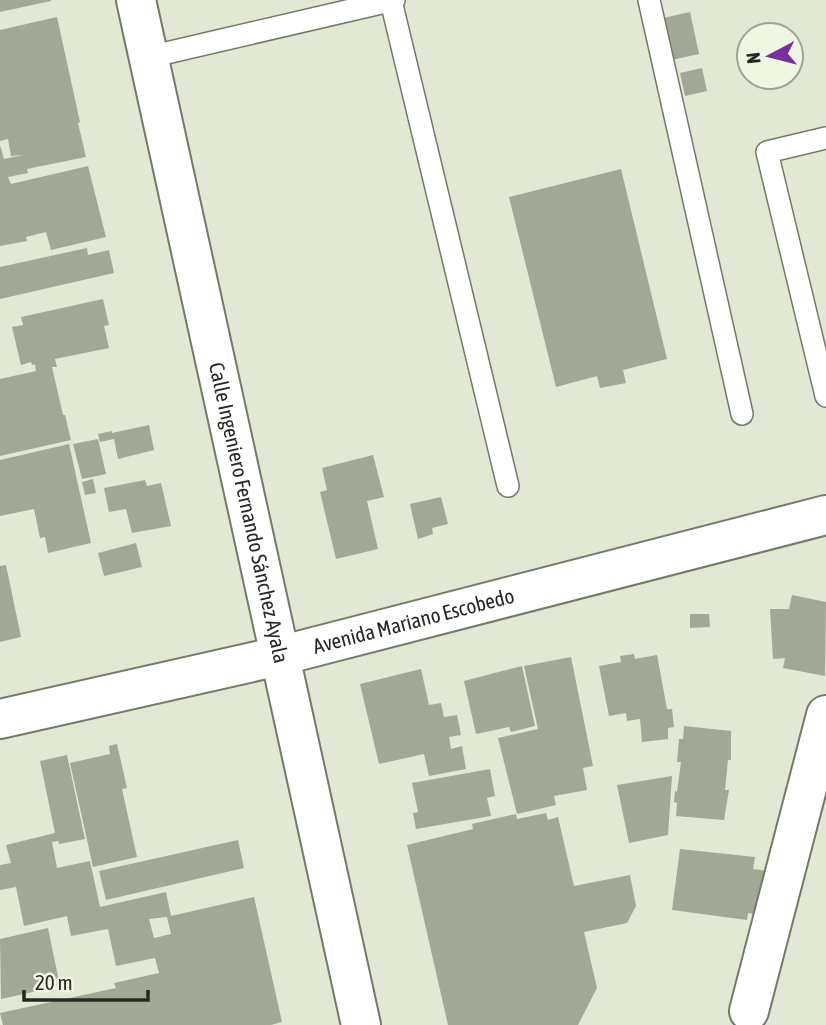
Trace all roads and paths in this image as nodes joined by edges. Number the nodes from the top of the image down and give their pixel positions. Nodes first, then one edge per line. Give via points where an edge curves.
1 (136, 0) edge
2 (392, 0) edge
3 (649, 0) edge
4 (149, 57) junction
5 (826, 138) edge
6 (826, 396) edge
7 (742, 414) dead end
8 (508, 486) dead end
9 (826, 515) edge
10 (279, 656) junction
11 (826, 715) edge
12 (0, 719) edge
13 (748, 1011) dead end
14 (361, 1025) edge

1 - 4 street, Calle Ingeniero Fernando Sánchez Ayala
2 - 4 lane
2 - 8 lane
3 - 7 lane
4 - 10 street, Calle Ingeniero Fernando Sánchez Ayala
5 - 6 lane via 767,152
9 - 10 street, Avenida Mariano Escobedo
10 - 12 street, Avenida Mariano Escobedo
10 - 14 street, Calle Ingeniero Fernando Sánchez Ayala
11 - 13 street

